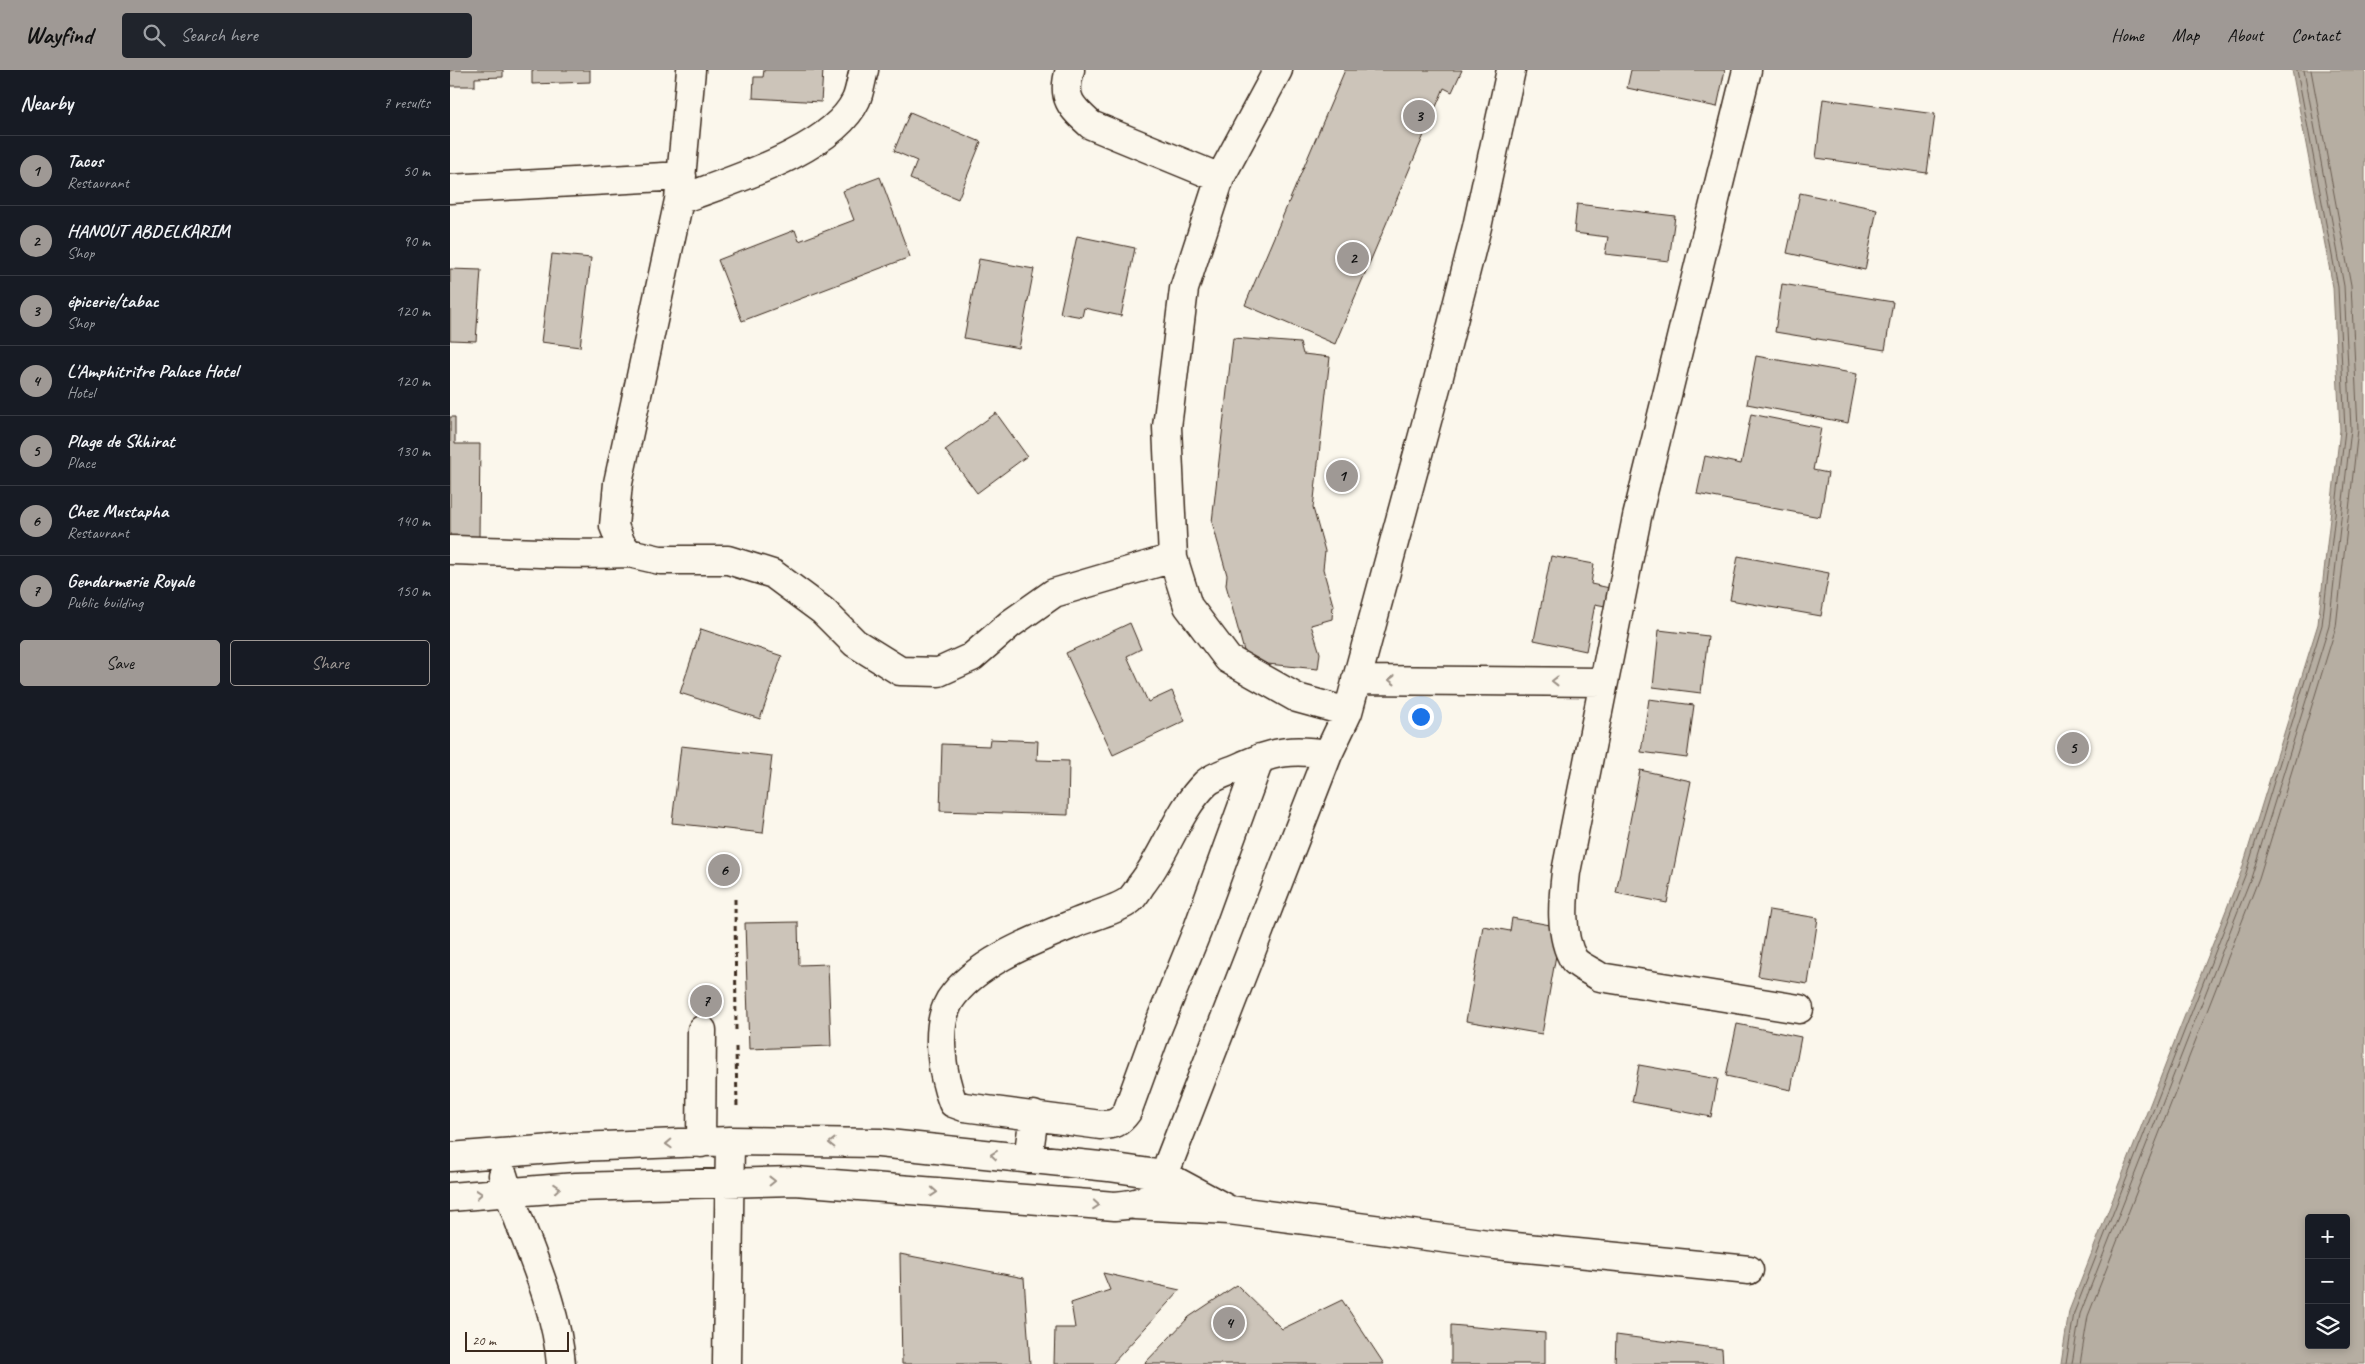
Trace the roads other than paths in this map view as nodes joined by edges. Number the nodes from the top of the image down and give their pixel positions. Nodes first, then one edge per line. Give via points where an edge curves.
1 (691, 70) edge
2 (864, 70) edge
3 (1070, 70) edge
4 (1278, 70) edge
5 (1510, 70) edge
6 (1747, 70) edge
7 (1220, 178) junction
8 (681, 188) junction
9 (450, 189) edge
10 (450, 550) edge
11 (629, 553) junction
12 (1173, 558) junction
13 (1356, 680) junction
14 (1603, 682) junction
15 (1348, 712) junction
16 (1328, 754) junction
17 (1260, 758) junction
18 (1799, 1009) dead end
19 (702, 1030) dead end
20 (1034, 1115) junction
21 (734, 1141) junction
22 (701, 1143) junction
23 (497, 1155) junction
24 (450, 1157) edge
25 (1028, 1159) junction
26 (1164, 1175) junction
27 (730, 1182) junction
28 (508, 1192) junction
29 (450, 1197) edge
30 (1135, 1204) junction
31 (1229, 1210) junction
32 (1749, 1270) dead end
33 (561, 1364) edge
34 (727, 1364) edge

1 - 8 street
2 - 8 street via 856,100 840,122 816,143 752,172
3 - 7 street via 1066,83 1068,100 1091,125
4 - 7 street
5 - 13 street via 1477,227
6 - 14 street via 1637,517
7 - 12 street via 1184,289 1168,427
8 - 9 street
8 - 11 street via 618,483 614,526 621,544
10 - 11 street via 579,556
11 - 12 street via 660,560 728,560 773,574 823,611 855,643 900,671 939,672 972,657 1010,624 1054,593
12 - 15 street via 1188,606 1228,659 1297,698
14 -> 13 street
13 - 15 street
14 - 18 street via 1564,887 1564,930 1574,960 1600,977
15 - 16 street
16 - 17 street via 1300,750
16 - 26 street
17 - 20 street via 1127,1112 1117,1124 1106,1125
17 - 20 street via 1207,782 1190,803 1154,869 1129,901 1058,930 991,963 962,985 949,1001 940,1030 946,1085 953,1103
19 - 22 street
20 - 25 street
21 - 22 street
25 -> 21 street via 879,1143
21 - 27 street
22 -> 23 street via 578,1147
23 - 24 street
23 - 28 street
25 - 26 street
26 - 30 street via 1149,1199
26 - 31 street
28 -> 27 street
27 -> 30 street via 795,1181 1115,1206
27 - 34 street
29 -> 28 street
28 - 33 street via 543,1287 560,1348
30 - 31 street
31 - 32 street via 1496,1245

